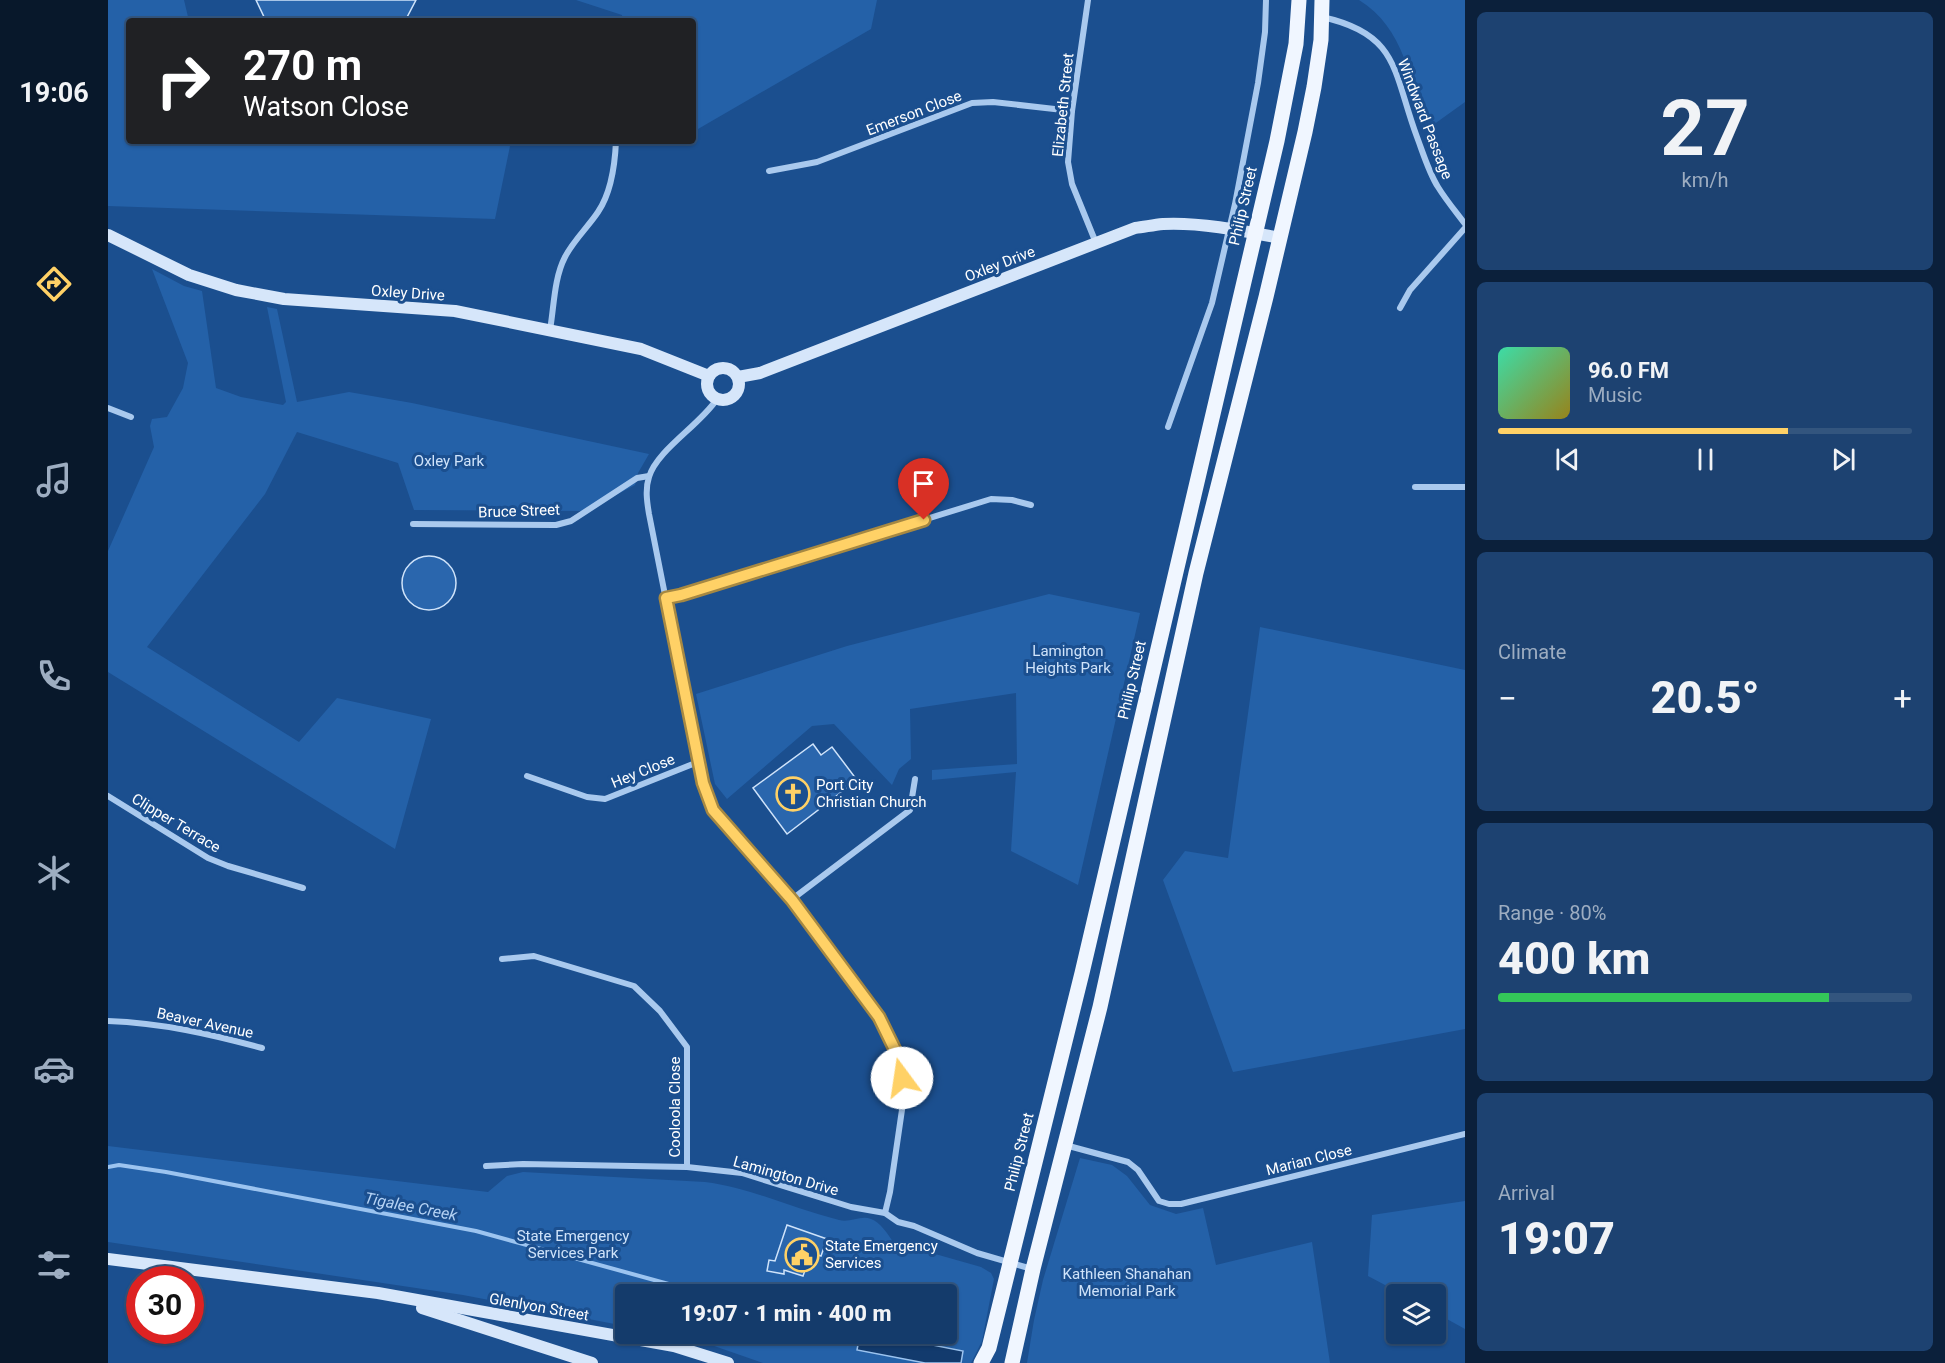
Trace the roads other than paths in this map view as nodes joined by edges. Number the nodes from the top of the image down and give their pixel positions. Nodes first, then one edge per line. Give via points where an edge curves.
1 (1088, 0) edge
2 (1266, 0) edge
3 (1299, 0) edge
4 (1322, 0) edge
5 (1322, 16) junction
6 (1072, 111) junction
7 (616, 144) edge
8 (769, 171) dead end
9 (1465, 226) edge
10 (1229, 229) junction
11 (1255, 233) junction
12 (108, 235) edge
13 (1280, 238) junction
14 (1097, 243) junction
15 (1400, 308) dead end
16 (550, 331) junction
17 (709, 376) junction
18 (738, 377) junction
19 (717, 399) junction
20 (108, 408) edge
21 (131, 417) dead end
22 (1168, 427) dead end
23 (649, 476) junction
24 (1416, 487) dead end
25 (1465, 487) edge
26 (1031, 505) dead end
27 (413, 524) dead end
28 (666, 598) junction
29 (698, 762) junction
30 (527, 776) dead end
31 (915, 778) dead end
32 (108, 796) edge
33 (303, 888) dead end
34 (792, 900) junction
35 (502, 959) dead end
36 (108, 1021) edge
37 (262, 1048) dead end
38 (1465, 1134) edge
39 (1065, 1145) junction
40 (486, 1166) dead end
41 (687, 1167) junction
42 (885, 1213) junction
43 (108, 1259) edge
44 (1010, 1264) junction
45 (1033, 1269) junction
46 (378, 1293) junction
47 (592, 1363) edge
48 (728, 1363) edge
49 (981, 1363) edge
50 (1012, 1363) edge

1 - 6 street, Elizabeth Street
2 - 10 street via 1258,83
3 - 11 main road, Philip Street via 1289,85
4 - 5 main road
5 - 9 street, Windward Passage via 1356,27 1384,49 1437,186
5 - 13 main road via 1314,87
6 - 8 street, Emerson Close via 972,103 817,162
6 - 14 street, Elizabeth Street via 1068,162 1072,184
7 - 16 street via 606,198 565,257
9 - 15 street via 1410,290
10 - 11 street, Oxley Drive
10 - 14 street, Oxley Drive via 1163,224 1135,228
10 - 22 street via 1212,303
11 - 13 street, Oxley Drive
11 - 44 main road, Philip Street
12 - 16 street, Oxley Drive via 189,275 260,296 454,311
13 - 39 main road via 1196,573 1100,1007
14 - 18 street, Oxley Drive via 760,373
16 - 17 street, Oxley Drive via 648,351
17 - 18 street via 724,368
17 - 19 street via 708,389
18 - 19 street via 739,389 733,398
19 - 23 street via 657,462
20 - 21 street
23 - 27 street, Bruce Street via 637,478 571,521 555,525
23 - 28 street via 649,514
24 - 25 street
26 - 28 street via 991,499
28 - 29 street
29 - 30 street, Hey Close via 605,799 587,797
29 - 34 street via 713,810
31 - 34 street via 910,810
32 - 33 street, Clipper Terrace via 208,858
34 - 42 street via 879,1017 900,1060 904,1096
35 - 41 street, Cooloola Close via 534,956 634,986 660,1011 687,1047
36 - 37 street, Beaver Avenue via 201,1031
38 - 39 street, Marian Close via 1181,1204 1159,1201 1128,1162
39 - 45 main road
40 - 41 street, Lamington Drive
41 - 42 street, Lamington Drive via 742,1173 851,1207
42 - 44 street, Lamington Drive via 898,1222
43 - 46 street, Glenlyon Street
44 - 45 street, Lamington Drive
44 - 49 main road, Philip Street via 989,1348
45 - 50 main road
46 - 47 street, Glenlyon Street
46 - 48 street, Glenlyon Street via 674,1346

